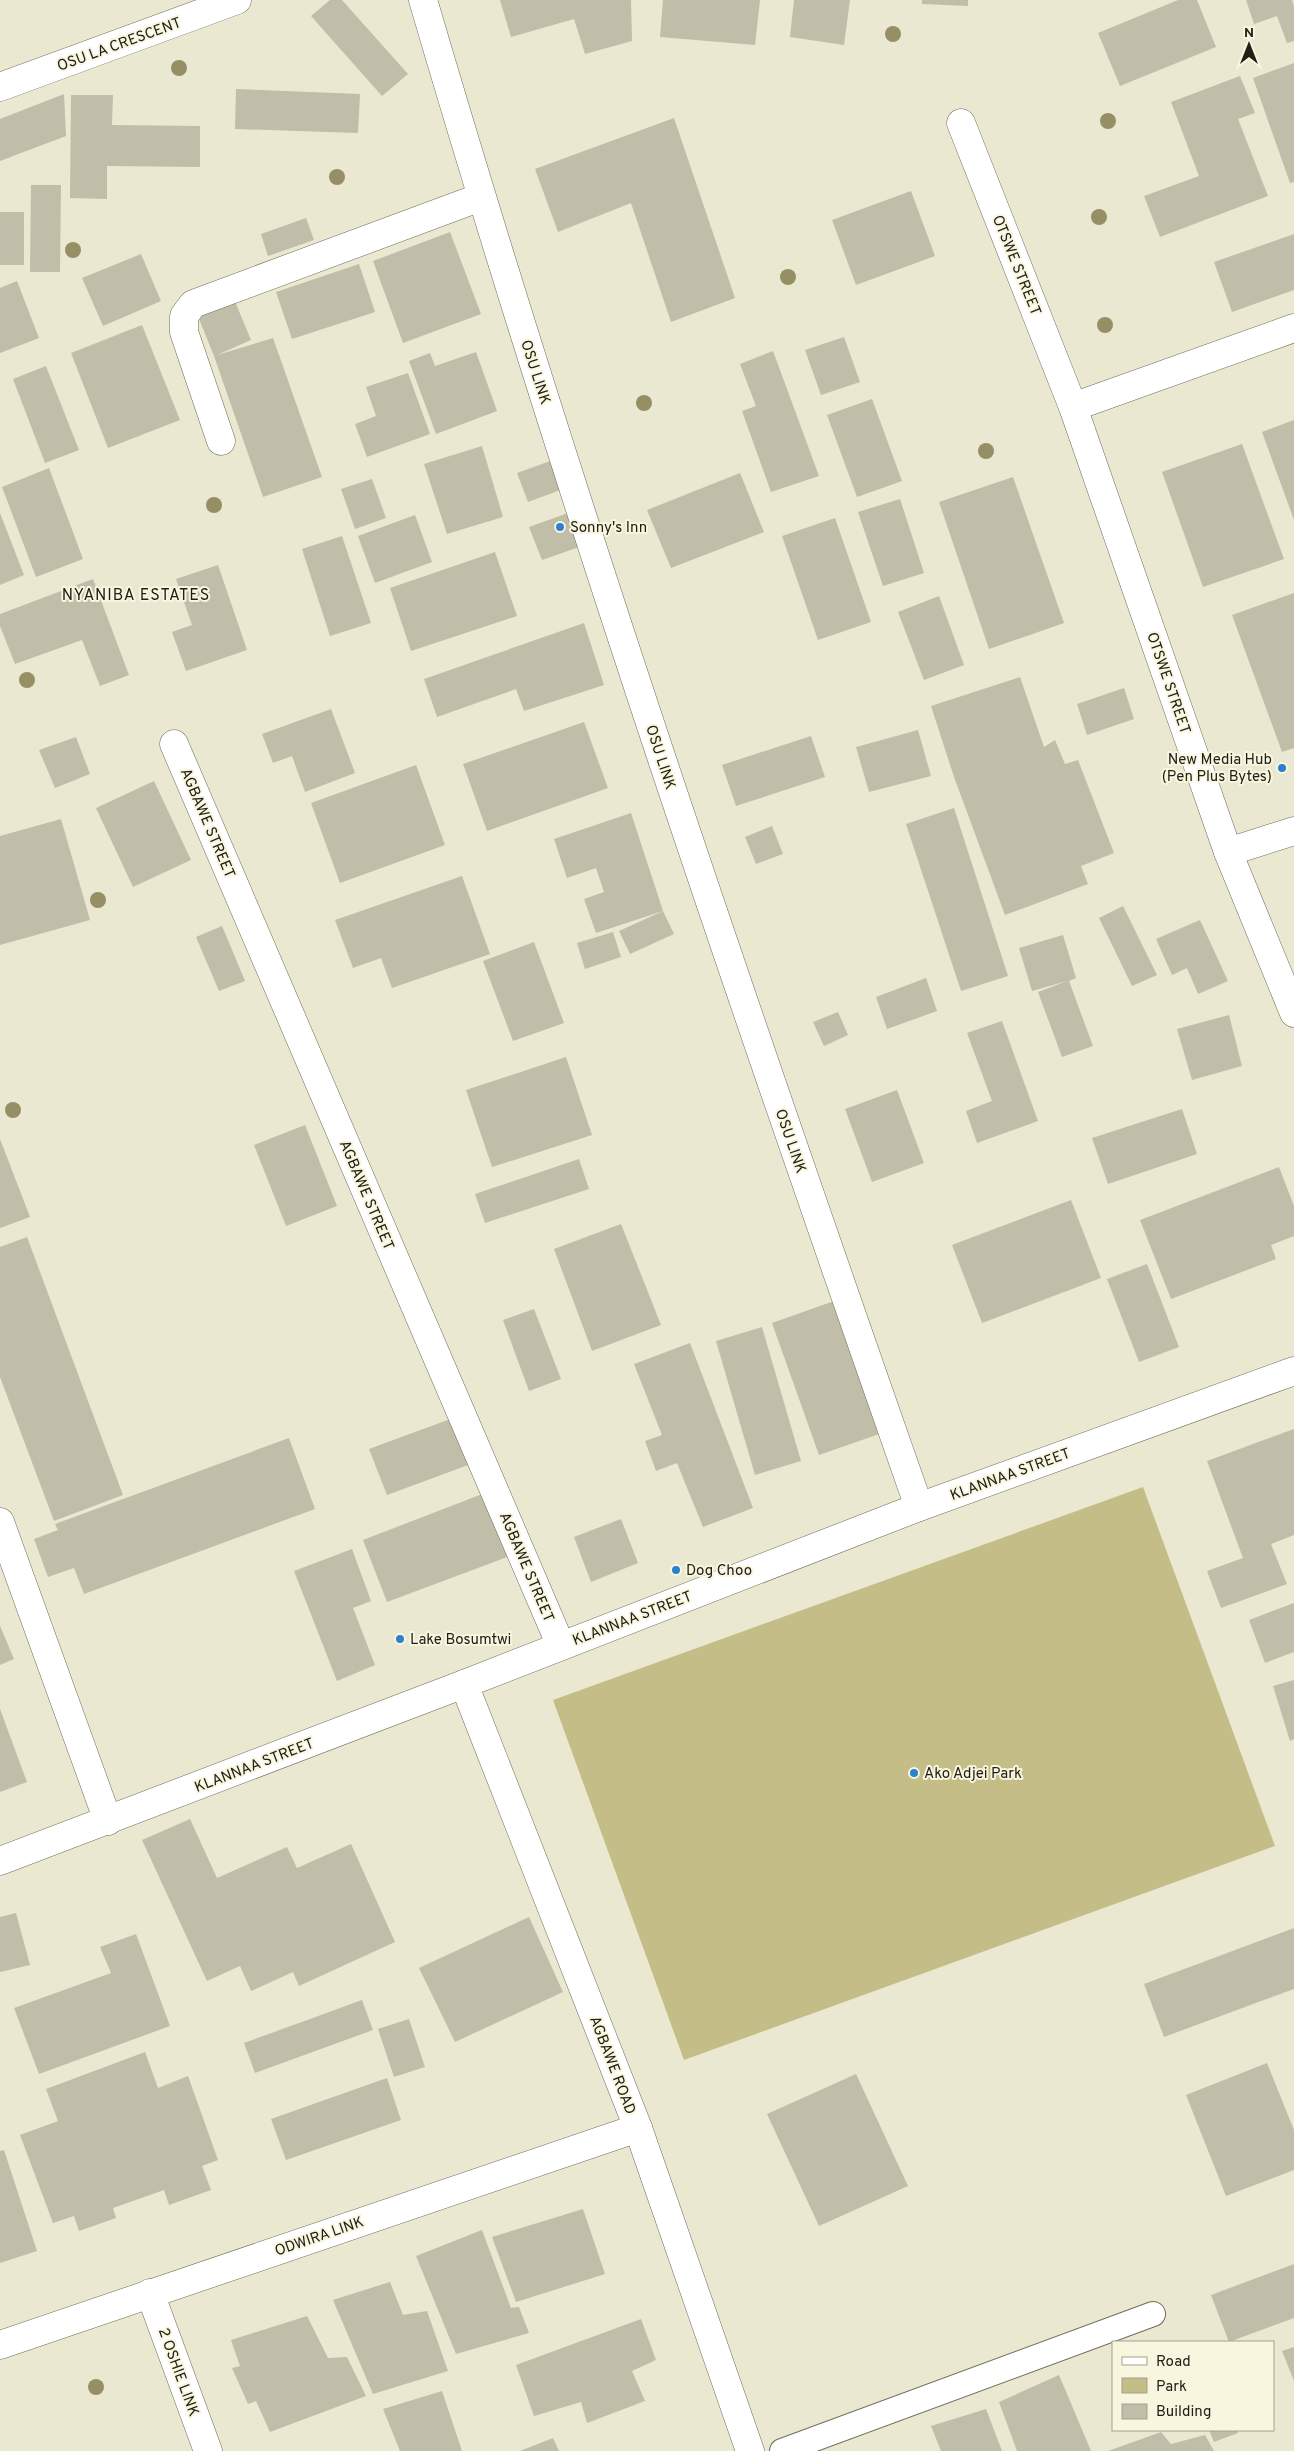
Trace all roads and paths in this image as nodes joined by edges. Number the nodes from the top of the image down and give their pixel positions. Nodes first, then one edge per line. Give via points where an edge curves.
1 (237, 0) edge
2 (423, 0) edge
3 (0, 87) edge
4 (960, 123) dead end
5 (481, 196) junction
6 (1294, 328) edge
7 (1073, 407) junction
8 (221, 441) dead end
9 (174, 744) dead end
10 (1294, 831) edge
11 (1228, 852) junction
12 (1294, 1013) edge
13 (1294, 1371) edge
14 (919, 1507) junction
15 (0, 1522) edge
16 (560, 1646) junction
17 (464, 1684) junction
18 (108, 1821) junction
19 (0, 1861) edge
20 (638, 2128) junction
21 (150, 2292) junction
22 (1153, 2314) dead end
23 (0, 2344) edge
24 (208, 2451) edge
25 (750, 2451) edge
26 (782, 2451) edge

1 - 3 street, OSU LA CRESCENT
2 - 5 street, OSU LINK
4 - 7 street, OTSWE STREET
5 - 8 street via 193,304 184,316 184,332
5 - 14 street, OSU LINK via 595,557 766,1072
6 - 7 street
7 - 11 street, OTSWE STREET
9 - 16 street, AGBAWE STREET
10 - 11 street
11 - 12 street, OTSWE STREET
13 - 14 street, KLANNAA STREET
14 - 16 street, KLANNAA STREET
15 - 18 street
16 - 17 street, KLANNAA STREET
17 - 18 street, KLANNAA STREET
17 - 20 street, AGBAWE ROAD
18 - 19 street, KLANNAA STREET
20 - 21 street, ODWIRA LINK
20 - 25 street, AGBAWE ROAD
21 - 23 street, ODWIRA LINK
21 - 24 street, 2 OSHIE LINK
22 - 26 lane

